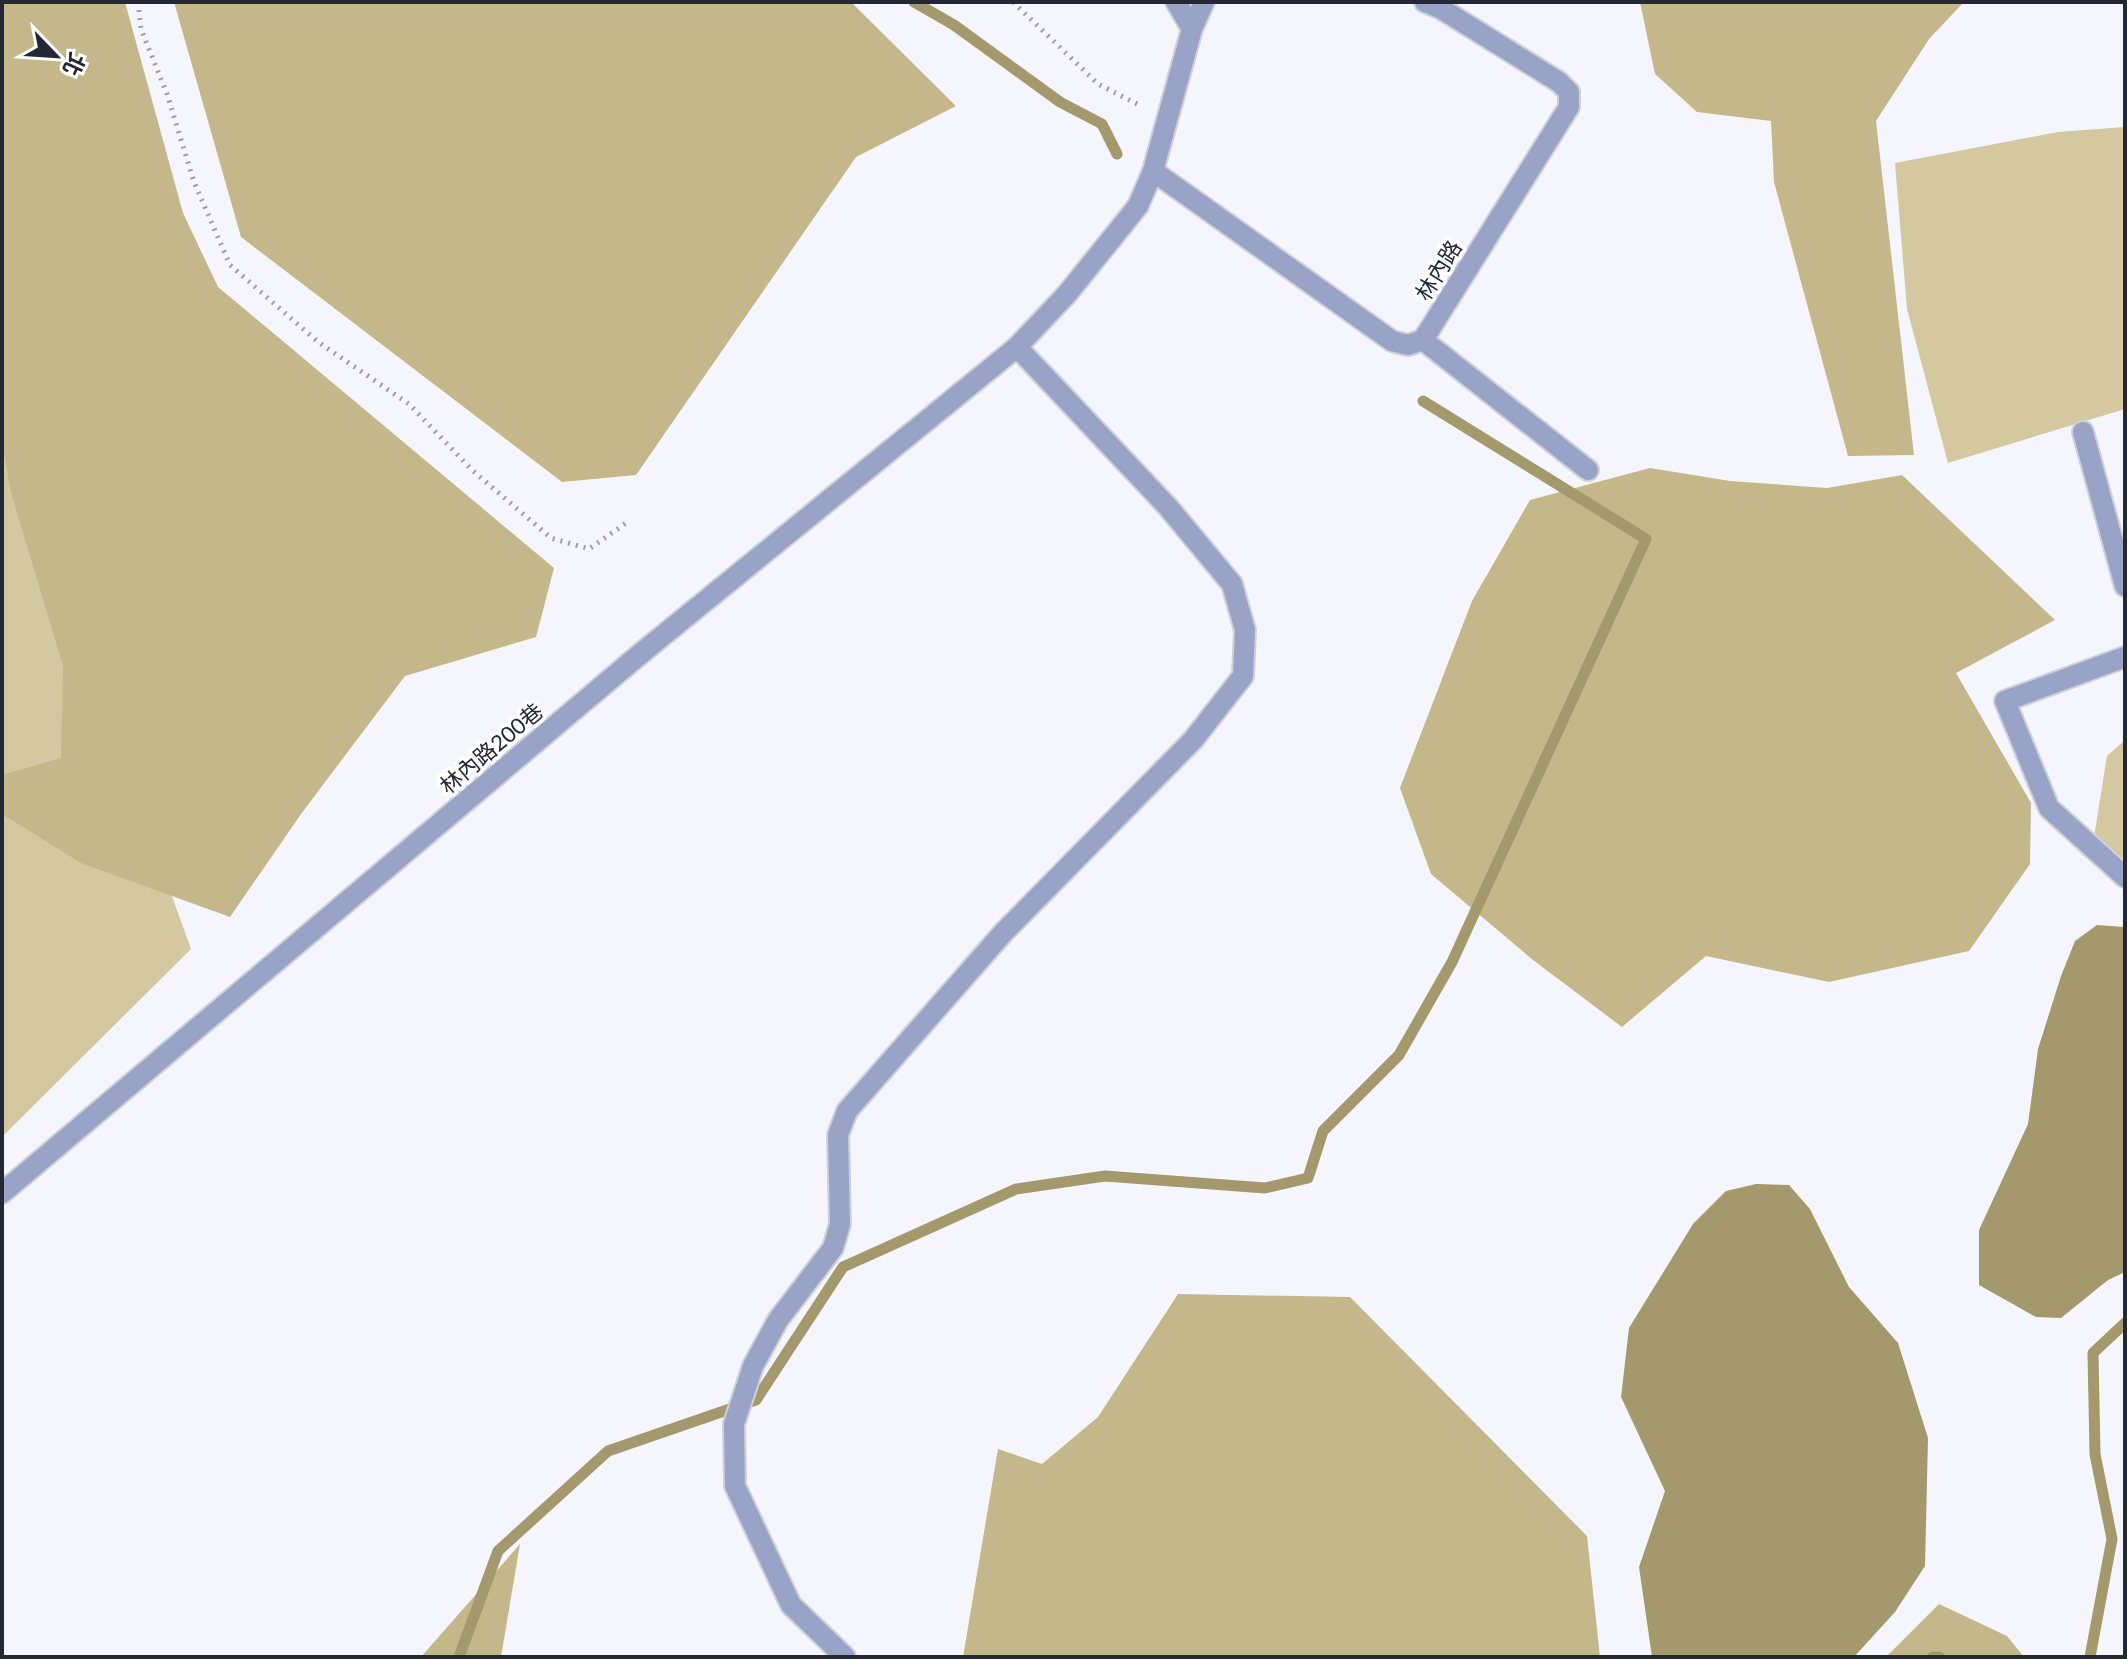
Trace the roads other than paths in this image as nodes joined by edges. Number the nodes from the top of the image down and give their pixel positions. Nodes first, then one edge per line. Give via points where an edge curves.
1 (1176, 2) edge
2 (1204, 2) edge
3 (1425, 2) edge
4 (1192, 29) junction
5 (1153, 171) junction
6 (1423, 340) junction
7 (1017, 347) junction
8 (2083, 432) dead end
9 (1588, 470) dead end
10 (2125, 586) edge
11 (2125, 657) edge
12 (2125, 877) edge
13 (2, 1193) edge
14 (845, 1657) edge

1 - 4 street
2 - 4 street
3 - 6 street, 林內路 via 1559,82 1569,92 1569,107
4 - 5 street
5 - 6 street via 1392,341 1408,345
5 - 7 street via 1138,206
6 - 9 street
7 - 13 street, 林內路200巷 via 639,655
7 - 14 street via 1168,507 1232,584 1245,630 1243,676 1193,740 1003,933 847,1111 838,1135 840,1224 833,1248 778,1320 753,1366 734,1424 735,1486 791,1605
8 - 10 street
11 - 12 street via 2005,701 2049,808

